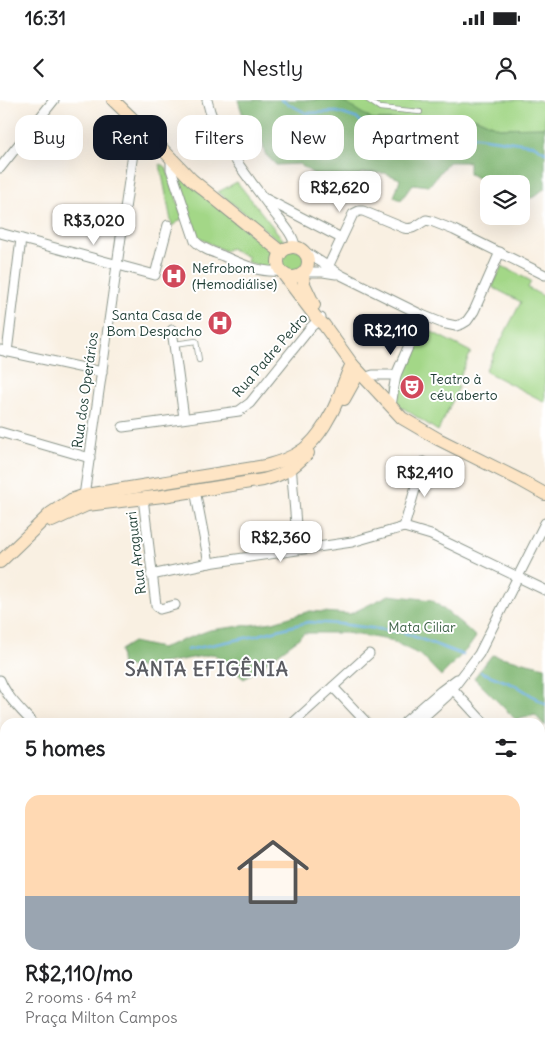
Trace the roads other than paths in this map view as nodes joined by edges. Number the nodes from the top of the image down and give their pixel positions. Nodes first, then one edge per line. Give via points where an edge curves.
1 (54, 100) edge
2 (112, 100) edge
3 (207, 100) edge
4 (368, 100) edge
5 (420, 112) dead end
6 (127, 115) edge
7 (167, 154) edge
8 (171, 158) junction
9 (133, 160) edge
10 (0, 168) edge
11 (263, 197) junction
12 (168, 225) dead end
13 (0, 233) edge
14 (342, 238) junction
15 (21, 239) junction
16 (299, 249) junction
17 (281, 252) junction
18 (500, 252) junction
19 (117, 265) junction
20 (328, 267) junction
21 (282, 273) junction
22 (304, 273) junction
23 (341, 275) junction
24 (545, 275) edge
25 (422, 315) junction
26 (321, 321) junction
27 (172, 330) dead end
28 (174, 344) junction
29 (4, 351) edge
30 (200, 360) dead end
31 (102, 372) junction
32 (358, 372) junction
33 (396, 375) junction
34 (391, 406) junction
35 (184, 418) junction
36 (123, 427) dead end
37 (0, 432) edge
38 (90, 458) junction
39 (423, 462) dead end
40 (291, 463) junction
41 (195, 490) junction
42 (545, 494) edge
43 (143, 498) junction
44 (85, 500) junction
45 (545, 523) edge
46 (404, 527) junction
47 (298, 549) junction
48 (0, 562) edge
49 (209, 562) junction
50 (152, 575) junction
51 (518, 576) junction
52 (545, 590) edge
53 (174, 605) dead end
54 (369, 654) dead end
55 (0, 680) edge
56 (333, 687) junction
57 (451, 687) junction
58 (29, 718) edge
59 (298, 718) edge
60 (362, 718) edge
61 (410, 718) edge
62 (422, 718) edge
63 (479, 718) edge

1 - 10 street
2 - 6 main road
3 - 11 street via 222,137
4 - 5 lane via 380,108
7 - 8 main road
8 - 17 main road via 192,180
8 - 21 street via 171,169 195,241 205,249 248,267
9 - 19 street, Rua dos Operários
11 - 14 street
11 - 16 street
12 - 19 street via 155,275
13 - 15 street
14 - 18 street via 353,214 363,211 410,229 432,220
14 - 20 street
15 - 19 street
15 - 29 street
16 - 17 main road
16 - 20 street
16 - 22 main road via 308,260
17 - 21 main road via 277,261
18 - 24 street
18 - 25 street via 467,321 456,326
19 - 31 street, Rua dos Operários
20 - 23 street
21 - 22 main road via 293,278
21 - 26 main road
22 - 23 street
22 - 26 main road via 306,290
23 - 25 street
25 - 33 street
26 - 32 main road
26 - 35 street, Rua Padre Pedro via 245,407 238,411
27 - 28 street
28 - 30 lane via 196,341
28 - 35 street
29 - 31 street
31 - 38 street, Rua dos Operários
32 - 33 street
32 - 34 main road
32 - 40 main road via 346,374 333,410 314,442
33 - 34 street
34 - 42 main road via 412,425
35 - 36 street, Rua Padre Pedro
37 - 38 street
38 - 44 street, Rua dos Operários
39 - 46 street
40 - 41 main road via 274,477
40 - 44 main road via 101,492
40 - 47 street
41 - 43 main road
41 - 49 street
43 - 44 main road
43 - 50 street, Rua Araguari
44 - 48 main road via 71,500 58,509
45 - 51 street
46 - 47 street via 352,542
46 - 51 street via 431,535
47 - 49 street
49 - 50 street
50 - 53 street, Rua Araguari via 156,605 160,609
51 - 52 street
51 - 57 street via 479,654
54 - 56 street
55 - 58 street
56 - 59 street
56 - 60 street
57 - 61 street
57 - 62 street via 447,696
57 - 63 street

